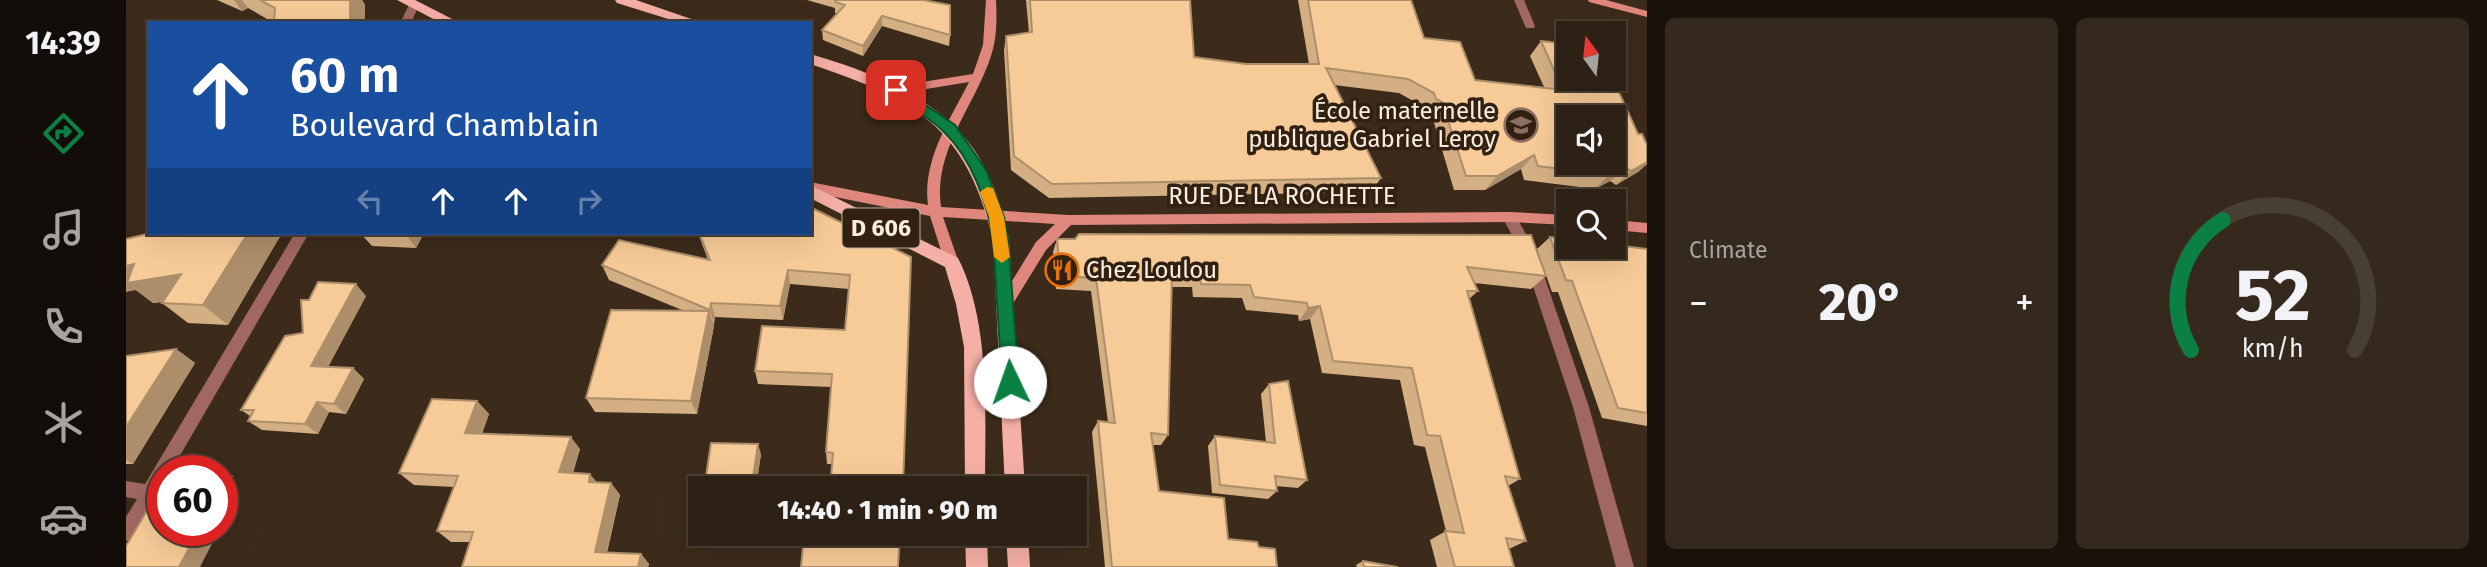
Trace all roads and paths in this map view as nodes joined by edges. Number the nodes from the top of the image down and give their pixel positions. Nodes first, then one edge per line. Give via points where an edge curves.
1 (622, 0) edge
2 (990, 0) edge
3 (1519, 0) edge
4 (1593, 0) edge
5 (1639, 0) edge
6 (409, 2) edge
7 (1647, 6) edge
8 (1647, 14) edge
9 (405, 21) edge
10 (449, 21) edge
11 (690, 21) edge
12 (1530, 26) dead end
13 (812, 60) edge
14 (976, 78) junction
15 (896, 90) junction
16 (950, 128) junction
17 (812, 189) edge
18 (812, 190) edge
19 (937, 212) junction
20 (997, 217) junction
21 (1508, 217) junction
22 (1556, 219) edge
23 (1068, 220) junction
24 (1626, 226) edge
25 (1647, 228) edge
26 (301, 235) edge
27 (952, 263) junction
28 (1006, 303) junction
29 (171, 455) edge
30 (975, 476) edge
31 (1014, 476) edge
32 (126, 489) edge
33 (147, 493) edge
34 (147, 496) edge
35 (126, 533) edge
36 (976, 546) edge
37 (1018, 546) edge
38 (977, 567) edge
39 (1019, 567) edge
40 (1625, 567) edge

1 - 11 main road
2 - 14 main road via 991,32
3 - 12 street
4 - 8 main road
5 - 7 main road
6 - 9 street
6 - 10 main road
13 - 15 main road
14 - 15 main road
14 - 16 main road
15 - 16 main road
16 - 19 main road via 936,165 933,192
16 - 20 main road via 979,170
17 - 19 main road, RUE DE LA ROCHETTE
18 - 27 main road, D 606
19 - 20 main road, RUE DE LA ROCHETTE
19 - 27 main road
20 - 23 main road, RUE DE LA ROCHETTE
20 - 28 main road
21 - 22 main road, RUE DE LA ROCHETTE
21 - 23 main road, RUE DE LA ROCHETTE
21 - 40 street via 1529,252 1581,407
23 - 28 main road via 1041,246
24 - 25 main road
26 - 29 street
27 - 30 main road, D 606 via 972,347
28 - 31 main road
32 - 33 street
34 - 35 street
36 - 38 main road
37 - 39 main road

